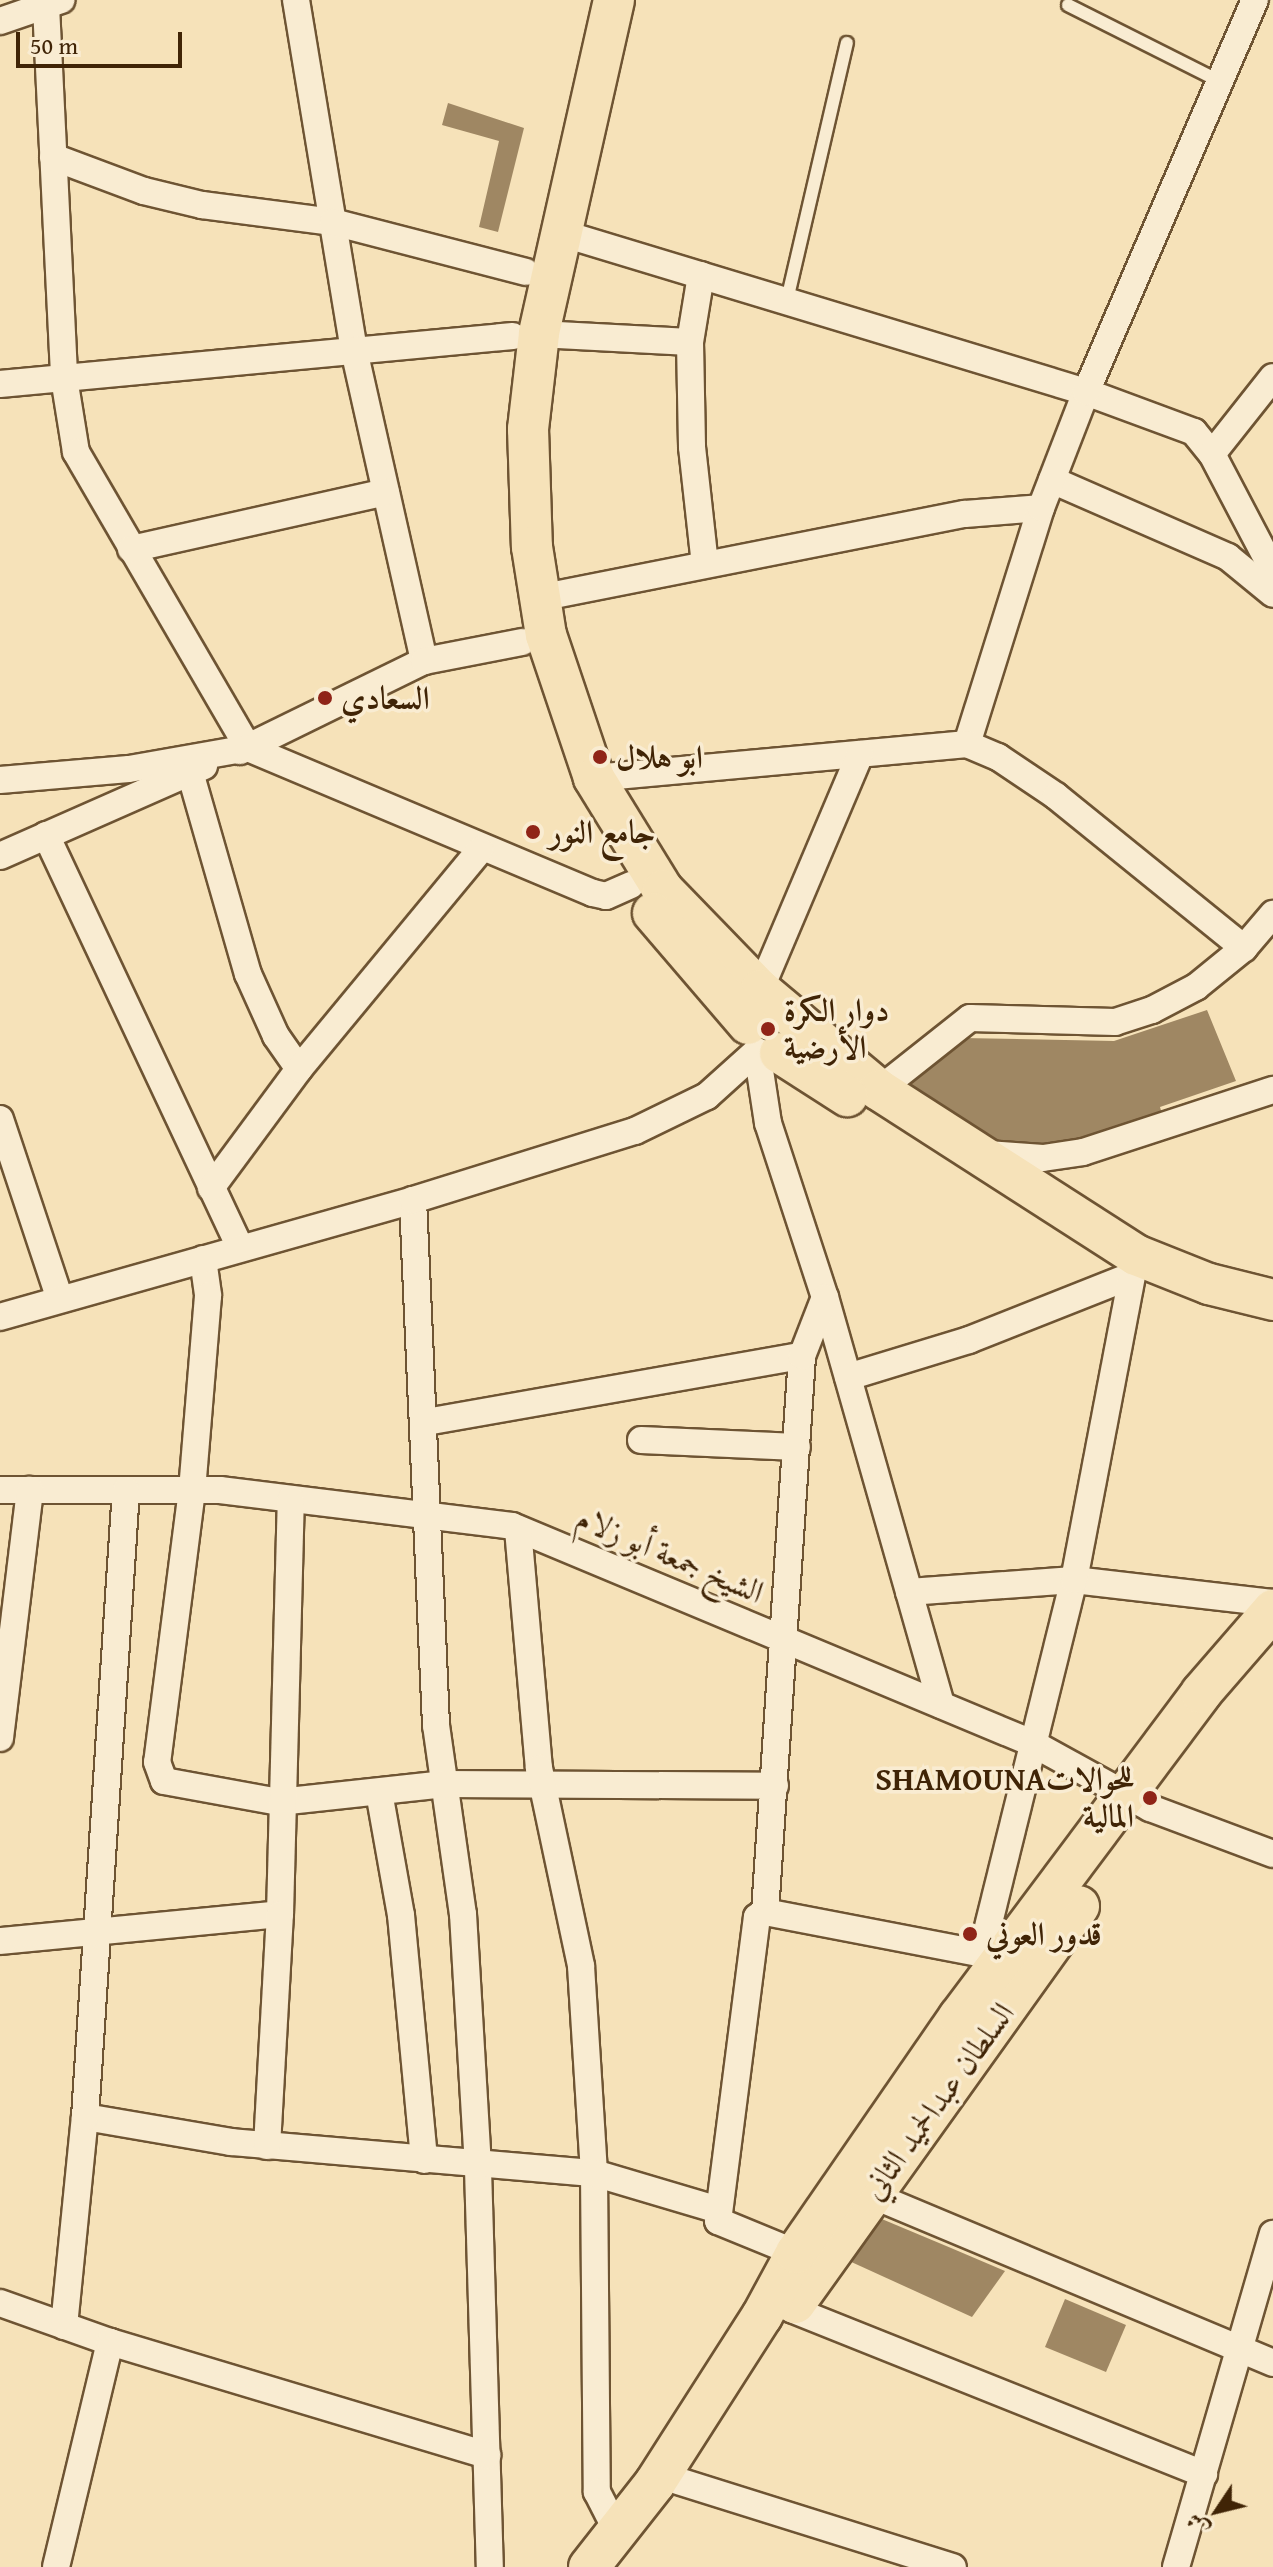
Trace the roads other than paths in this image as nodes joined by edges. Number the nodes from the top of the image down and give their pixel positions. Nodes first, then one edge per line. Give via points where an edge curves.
1 (296, 0) edge
2 (587, 0) edge
3 (614, 0) edge
4 (1255, 0) edge
5 (54, 3) edge
6 (1068, 5) dead end
7 (0, 21) edge
8 (847, 43) dead end
9 (1219, 81) junction
10 (53, 157) junction
11 (333, 222) junction
12 (561, 233) junction
13 (526, 272) junction
14 (701, 275) junction
15 (787, 300) junction
16 (526, 335) junction
17 (690, 342) junction
18 (354, 350) junction
19 (1273, 377) edge
20 (64, 378) junction
21 (0, 384) edge
22 (1086, 392) junction
23 (1212, 454) junction
24 (1052, 480) junction
25 (386, 492) junction
26 (1041, 508) junction
27 (131, 549) junction
28 (705, 564) junction
29 (1273, 570) edge
30 (1273, 594) edge
31 (539, 598) junction
32 (522, 642) junction
33 (424, 661) junction
34 (967, 744) junction
35 (248, 748) junction
36 (860, 754) junction
37 (190, 772) junction
38 (594, 778) junction
39 (0, 780) edge
40 (46, 835) junction
41 (480, 850) junction
42 (0, 856) edge
43 (631, 885) junction
44 (1273, 914) edge
45 (1244, 948) junction
46 (766, 1026) junction
47 (299, 1069) junction
48 (879, 1090) junction
49 (1273, 1090) edge
50 (0, 1119) edge
51 (963, 1149) junction
52 (211, 1188) junction
53 (413, 1200) junction
54 (240, 1248) junction
55 (203, 1259) junction
56 (1133, 1265) junction
57 (825, 1297) junction
58 (60, 1299) junction
59 (1273, 1300) edge
60 (0, 1317) edge
61 (1273, 1324) edge
62 (802, 1356) junction
63 (848, 1377) junction
64 (426, 1422) junction
65 (641, 1440) dead end
66 (797, 1447) junction
67 (0, 1490) edge
68 (30, 1490) junction
69 (126, 1490) junction
70 (192, 1490) junction
71 (291, 1499) junction
72 (431, 1516) junction
73 (518, 1529) junction
74 (1074, 1580) junction
75 (909, 1592) junction
76 (1273, 1603) edge
77 (1273, 1610) edge
78 (785, 1640) junction
79 (1273, 1642) edge
80 (941, 1705) junction
81 (0, 1738) edge
82 (1032, 1743) junction
83 (542, 1783) junction
84 (445, 1784) junction
85 (775, 1786) junction
86 (379, 1792) junction
87 (279, 1802) junction
88 (1138, 1802) junction
89 (1273, 1854) edge
90 (765, 1912) junction
91 (280, 1914) junction
92 (94, 1933) junction
93 (0, 1941) edge
94 (993, 1955) junction
95 (85, 2117) junction
96 (267, 2146) junction
97 (424, 2160) junction
98 (478, 2165) junction
99 (594, 2173) junction
100 (857, 2188) junction
101 (719, 2210) junction
102 (1273, 2234) edge
103 (796, 2253) junction
104 (0, 2303) edge
105 (791, 2309) junction
106 (64, 2326) junction
107 (110, 2342) junction
108 (1241, 2350) junction
109 (1273, 2363) edge
110 (487, 2455) junction
111 (1204, 2474) junction
112 (678, 2481) junction
113 (616, 2549) edge
114 (56, 2567) edge
115 (490, 2567) edge
116 (589, 2567) edge
117 (953, 2567) edge
118 (1176, 2567) edge

1 - 11 street
2 - 13 main road
3 - 12 main road
4 - 9 street
5 - 7 street
5 - 10 street
6 - 9 lane
8 - 15 lane
9 - 22 street
10 - 11 street via 173,198
10 - 20 street
11 - 13 street
11 - 18 street
12 - 14 street
12 - 16 main road
13 - 16 main road
14 - 15 street
14 - 17 street
15 - 22 street
16 - 17 street
16 - 18 street
16 - 31 main road
16 - 32 main road via 501,445 507,550
17 - 28 street via 692,447
18 - 20 street
18 - 25 street
19 - 23 street
20 - 21 street
20 - 27 street via 82,467
22 - 23 street via 1194,432
22 - 24 street
23 - 29 street
24 - 26 street
24 - 30 street via 1228,557
25 - 27 street
25 - 33 street
26 - 28 street via 965,514
26 - 34 street
27 - 35 street
28 - 31 street
31 - 38 main road via 555,670
32 - 33 street
32 - 43 main road via 572,782
33 - 35 street
34 - 36 street
34 - 45 street via 998,757 1056,796
35 - 37 street
35 - 39 street via 129,769
35 - 41 street
36 - 38 street
36 - 46 street
37 - 40 street
37 - 47 street via 248,974 271,1026
38 - 46 main road via 663,890
40 - 42 street
40 - 52 street
41 - 43 street via 600,895
41 - 47 street
43 - 46 main road
44 - 45 street
45 - 48 street via 1196,987 1115,1022 970,1018
46 - 48 main road
46 - 53 street via 707,1096 679,1112
46 - 56 main road
46 - 57 street via 768,1123
47 - 52 street
48 - 51 main road
49 - 51 street via 1083,1152 1009,1158
50 - 58 street
51 - 56 main road
52 - 54 street
53 - 54 street
53 - 64 street
54 - 55 street
55 - 58 street
55 - 70 street via 208,1296
56 - 59 main road
56 - 61 main road via 1201,1305
56 - 63 street via 969,1340
56 - 74 street
57 - 62 street
57 - 63 street
58 - 60 street
62 - 64 street
62 - 66 street
63 - 75 street
64 - 72 street
65 - 66 street
66 - 78 street
67 - 68 street, الشيخ جمعة أبو زلام
68 - 69 street, الشيخ جمعة أبو زلام
68 - 81 street
69 - 70 street, الشيخ جمعة أبو زلام
69 - 92 street
70 - 71 street, الشيخ جمعة أبو زلام
70 - 87 street via 158,1775 164,1781
71 - 72 street, الشيخ جمعة أبو زلام
71 - 87 street
72 - 73 street, الشيخ جمعة أبو زلام
72 - 84 street via 436,1725
73 - 78 street, الشيخ جمعة أبو زلام
73 - 83 street
74 - 75 street
74 - 76 street
74 - 82 street
75 - 80 street
77 - 88 main road via 1201,1693
78 - 80 street, الشيخ جمعة أبو زلام
78 - 85 street
79 - 88 main road, السلطان عبدالحميد الثاني
80 - 82 street, الشيخ جمعة أبو زلام
82 - 88 street, الشيخ جمعة أبو زلام
82 - 94 street
83 - 84 street
83 - 85 street
83 - 99 street via 581,1966
84 - 86 street
84 - 98 street via 463,1914
85 - 90 street
86 - 87 street
86 - 97 street via 401,1915
87 - 91 street
88 - 89 street, الشيخ جمعة أبو زلام
88 - 94 main road
88 - 100 main road, السلطان عبدالحميد الثاني
90 - 94 street
90 - 101 street via 757,1917
91 - 92 street
91 - 96 street
92 - 93 street
92 - 95 street
94 - 100 main road
95 - 96 street
95 - 106 street
96 - 97 street
97 - 98 street
98 - 99 street
98 - 110 street
99 - 101 street
99 - 113 street via 597,2492
100 - 103 main road
100 - 105 main road, السلطان عبدالحميد الثاني
100 - 108 street
101 - 103 street via 718,2221
102 - 108 street
103 - 113 main road
104 - 106 street
105 - 111 street
105 - 112 main road, السلطان عبدالحميد الثاني
106 - 107 street
107 - 110 street
107 - 114 street
108 - 109 street
108 - 111 street
110 - 115 street
111 - 118 street
112 - 113 main road, السلطان عبدالحميد الثاني
112 - 117 street
113 - 116 main road

